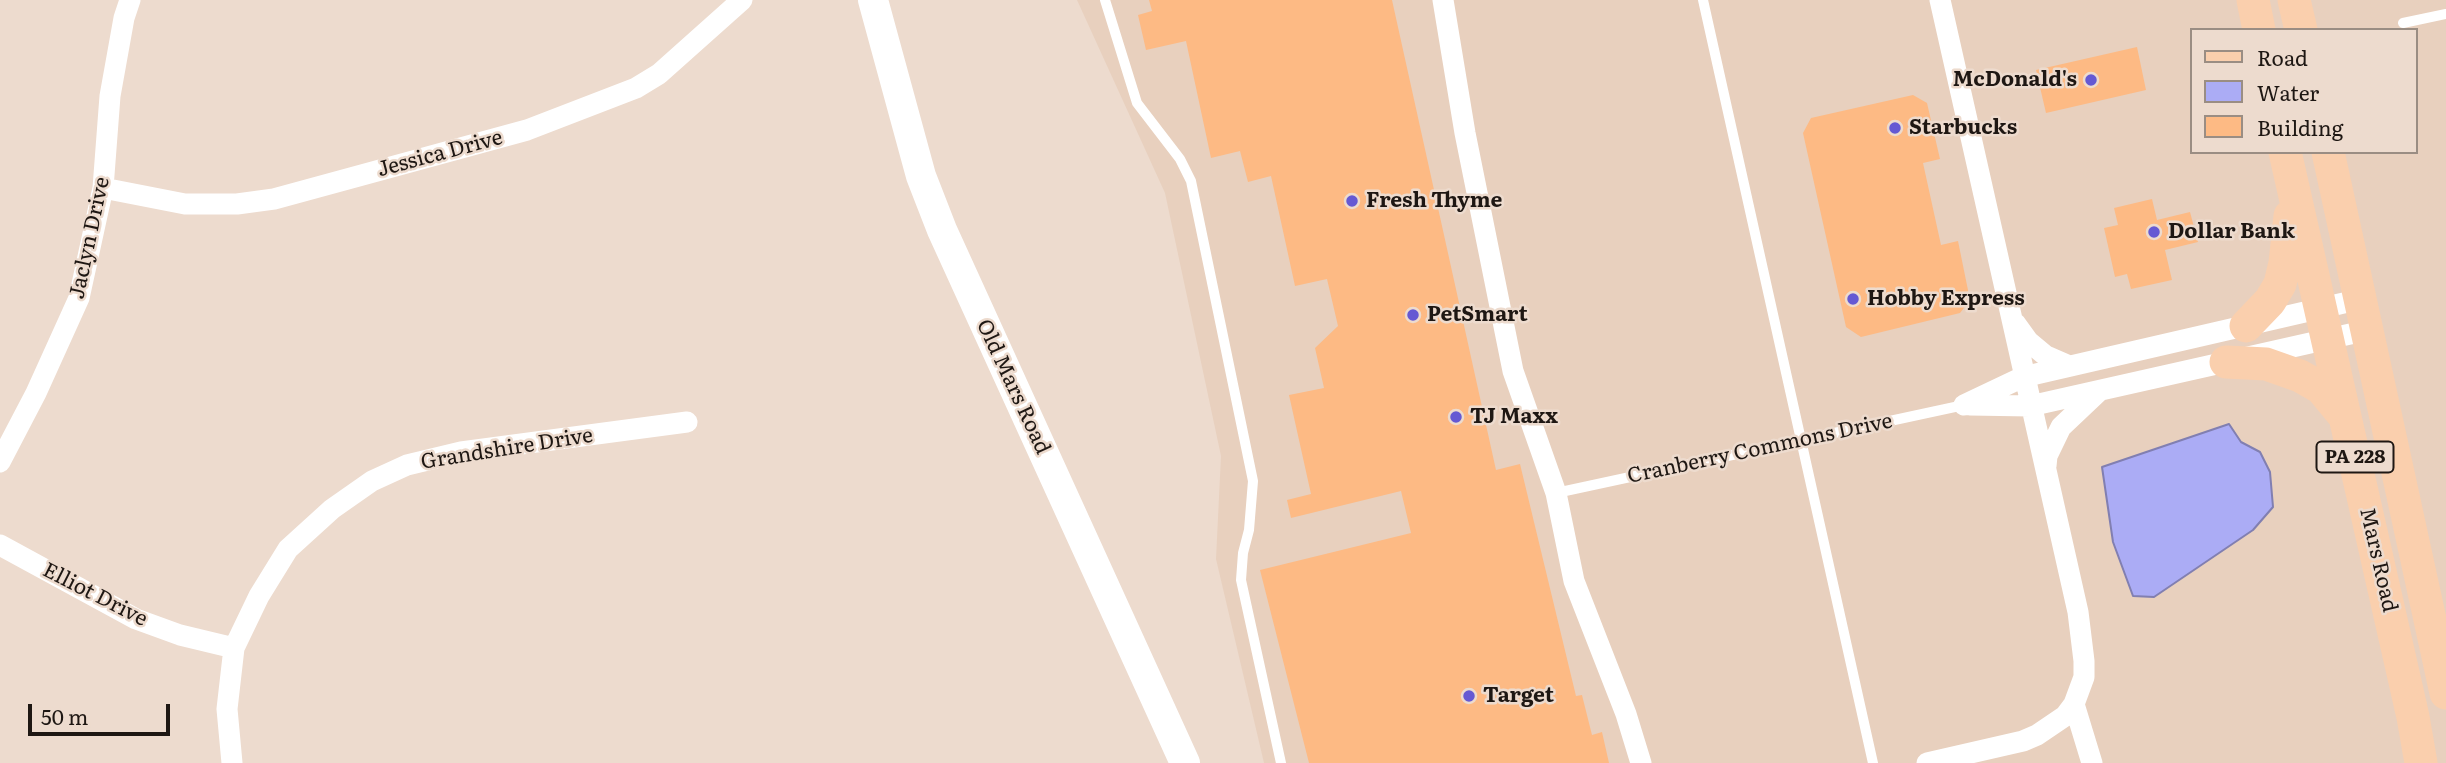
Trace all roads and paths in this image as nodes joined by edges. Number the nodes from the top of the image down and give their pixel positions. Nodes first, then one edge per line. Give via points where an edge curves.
1 (130, 0) edge
2 (742, 0) edge
3 (873, 0) edge
4 (1105, 0) edge
5 (1443, 0) edge
6 (1703, 0) edge
7 (1940, 0) edge
8 (2253, 0) edge
9 (2294, 0) edge
10 (2446, 14) edge
11 (2403, 23) dead end
12 (2259, 28) edge
13 (2301, 28) edge
14 (2285, 154) edge
15 (2328, 154) edge
16 (2293, 186) junction
17 (103, 188) junction
18 (2009, 313) junction
19 (2365, 314) junction
20 (2323, 323) junction
21 (2246, 326) junction
22 (2226, 362) junction
23 (2069, 366) junction
24 (2023, 377) junction
25 (2101, 390) junction
26 (1964, 405) junction
27 (2030, 406) junction
28 (2347, 419) junction
29 (687, 422) dead end
30 (1800, 440) junction
31 (0, 462) edge
32 (2045, 472) junction
33 (1556, 493) junction
34 (0, 545) edge
35 (234, 648) junction
36 (2446, 693) edge
37 (2074, 704) junction
38 (232, 763) edge
39 (1185, 763) edge
40 (1281, 763) edge
41 (1641, 763) edge
42 (1872, 763) edge
43 (1927, 763) edge
44 (2092, 763) edge
45 (2421, 763) edge

1 - 17 street, Jaclyn Drive via 110,96
2 - 17 street, Jessica Drive via 659,74 636,88 527,130 274,199 185,204
3 - 39 street, Old Mars Road via 921,176 942,230
4 - 40 lane via 1138,103 1181,159 1191,181 1253,481 1241,580
5 - 33 street via 1513,371
6 - 30 lane
7 - 18 street
8 - 12 main road
9 - 13 main road
10 - 11 lane
14 - 16 main road, Mars Road / PA 228
15 - 19 main road, Mars Road / PA 228
16 - 20 main road, Mars Road / PA 228
16 - 21 main road via 2280,284
17 - 31 street, Jaclyn Drive via 79,298
18 - 23 street via 2036,348
18 - 24 street
19 - 20 street, Cranberry Commons Drive
19 - 20 street, Cranberry Commons Drive
19 - 36 main road, Mars Road / PA 228
20 - 21 street, Cranberry Commons Drive
20 - 22 street, Cranberry Commons Drive
20 - 28 main road, Mars Road / PA 228
21 - 23 street, Cranberry Commons Drive
22 - 25 street, Cranberry Commons Drive
22 - 28 main road via 2266,364 2300,376 2321,388
23 - 24 street, Cranberry Commons Drive
24 - 26 street, Cranberry Commons Drive
24 - 27 street
25 - 27 street, Cranberry Commons Drive
25 - 32 street via 2062,426 2047,456
26 - 27 street, Cranberry Commons Drive
26 - 30 lane, Cranberry Commons Drive
27 - 32 street
28 - 45 main road, Mars Road / PA 228
29 - 35 street, Grandshire Drive via 461,452 407,465 372,481 288,549
30 - 33 lane, Cranberry Commons Drive
30 - 42 lane
32 - 37 street via 2078,612 2084,677
33 - 41 street via 1574,581
34 - 35 street, Elliot Drive via 136,619
35 - 38 street, Grandshire Drive via 228,709
37 - 43 street via 2065,716 2023,741
37 - 44 street

